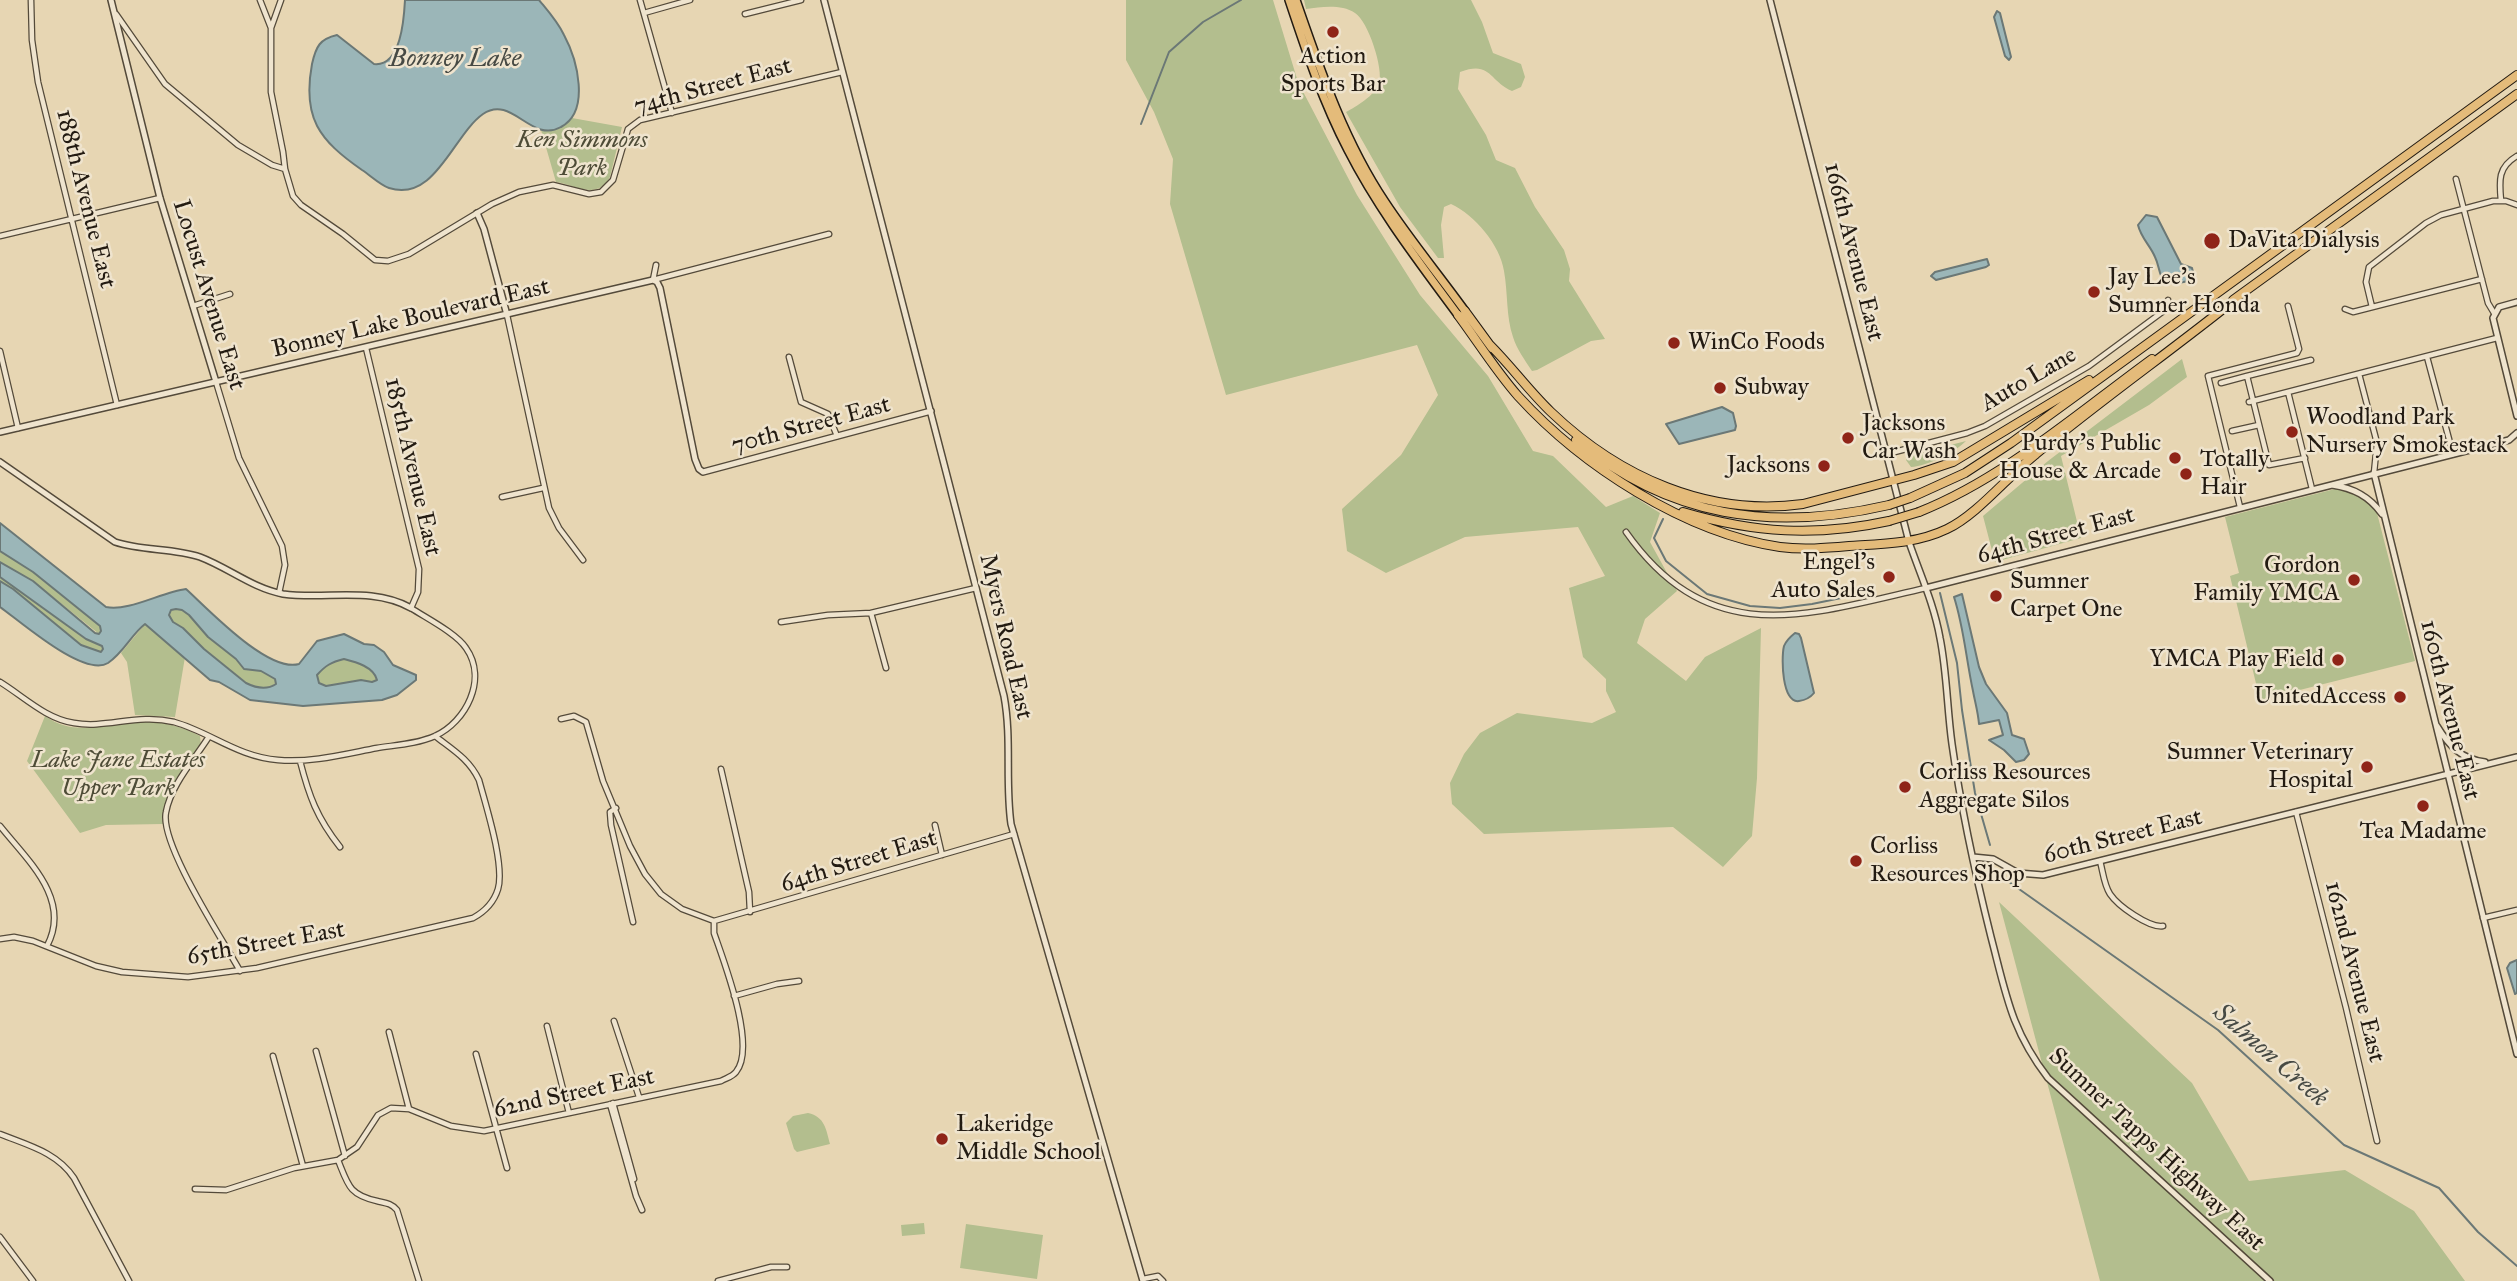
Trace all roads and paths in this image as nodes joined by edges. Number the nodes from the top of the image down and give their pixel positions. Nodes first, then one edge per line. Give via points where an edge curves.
1 (31, 0) edge
2 (111, 0) edge
3 (260, 0) edge
4 (281, 0) edge
5 (640, 0) edge
6 (691, 0) edge
7 (801, 0) edge
8 (824, 0) edge
9 (1289, 0) edge
10 (1297, 0) edge
11 (1770, 0) edge
12 (113, 10) junction
13 (644, 13) junction
14 (745, 14) dead end
15 (271, 29) junction
16 (842, 72) junction
17 (2517, 75) edge
18 (2517, 94) edge
19 (672, 113) junction
20 (2517, 156) edge
21 (285, 169) junction
22 (2456, 179) dead end
23 (160, 198) junction
24 (2501, 201) junction
25 (2517, 205) edge
26 (2465, 210) junction
27 (477, 213) junction
28 (71, 219) junction
29 (828, 234) dead end
30 (0, 236) edge
31 (656, 265) dead end
32 (2482, 279) junction
33 (653, 280) junction
34 (230, 294) dead end
35 (2237, 298) junction
36 (2168, 300) dead end
37 (2517, 302) edge
38 (193, 306) junction
39 (2288, 306) dead end
40 (2372, 307) junction
41 (2345, 309) dead end
42 (1462, 313) junction
43 (2494, 313) junction
44 (507, 315) junction
45 (2497, 338) junction
46 (1490, 345) junction
47 (366, 348) junction
48 (0, 351) edge
49 (789, 357) dead end
50 (2427, 357) junction
51 (2311, 360) dead end
52 (2107, 373) junction
53 (2359, 374) junction
54 (2246, 376) junction
55 (216, 383) junction
56 (2221, 383) dead end
57 (2288, 392) junction
58 (2251, 402) junction
59 (117, 405) junction
60 (930, 411) junction
61 (2517, 416) edge
62 (2259, 425) junction
63 (18, 428) junction
64 (2232, 431) dead end
65 (0, 432) edge
66 (2516, 434) edge
67 (837, 436) junction
68 (1887, 454) junction
69 (2453, 454) junction
70 (2305, 457) junction
71 (0, 461) edge
72 (2374, 473) junction
73 (1894, 480) junction
74 (2328, 485) junction
75 (543, 488) junction
76 (2312, 489) junction
77 (502, 497) dead end
78 (1654, 500) junction
79 (2240, 507) junction
80 (1902, 512) joint
81 (2383, 516) junction
82 (1626, 532) dead end
83 (1909, 542) junction
84 (583, 560) dead end
85 (976, 588) junction
86 (1926, 588) junction
87 (279, 593) junction
88 (411, 608) junction
89 (871, 613) junction
90 (781, 622) dead end
91 (886, 668) dead end
92 (0, 682) edge
93 (561, 719) dead end
94 (2434, 721) junction
95 (435, 736) junction
96 (208, 738) junction
97 (2517, 757) edge
98 (300, 761) junction
99 (2492, 763) junction
100 (721, 769) dead end
101 (2447, 774) junction
102 (616, 808) junction
103 (2296, 812) junction
104 (935, 825) dead end
105 (0, 826) edge
106 (1014, 834) junction
107 (340, 847) dead end
108 (943, 855) junction
109 (1973, 857) junction
110 (2100, 861) junction
111 (2517, 910) edge
112 (750, 912) junction
113 (2483, 918) junction
114 (714, 921) junction
115 (633, 922) dead end
116 (2163, 926) dead end
117 (0, 939) edge
118 (47, 946) junction
119 (240, 971) junction
120 (799, 981) dead end
121 (734, 996) junction
122 (614, 1021) dead end
123 (548, 1026) dead end
124 (389, 1032) dead end
125 (2516, 1046) edge
126 (316, 1052) dead end
127 (476, 1054) dead end
128 (2517, 1054) edge
129 (273, 1056) dead end
130 (639, 1097) junction
131 (611, 1103) junction
132 (410, 1109) junction
133 (569, 1113) junction
134 (496, 1129) junction
135 (0, 1134) edge
136 (2377, 1141) dead end
137 (345, 1156) junction
138 (338, 1160) junction
139 (303, 1166) junction
140 (507, 1168) dead end
141 (195, 1189) dead end
142 (0, 1237) edge
143 (787, 1267) dead end
144 (753, 1272) junction
145 (1143, 1280) edge
146 (33, 1281) edge
147 (129, 1281) edge
148 (419, 1281) edge
149 (718, 1281) edge
150 (756, 1281) edge
151 (1163, 1281) edge
152 (2270, 1281) edge

1 - 28 street, 188th Avenue East via 35,68
2 - 12 street, Locust Avenue East
3 - 15 street
4 - 15 street
5 - 13 street
6 - 13 street
7 - 14 street
8 - 16 street, Myers Road East
9 - 42 highway via 1353,160 1384,214
10 - 42 highway via 1331,96 1367,170
11 - 68 street, 166th Avenue East
12 - 21 street via 165,84 238,145
12 - 23 street, Locust Avenue East
13 - 19 street
15 - 21 street via 271,92
16 - 19 street, 74th Street East
16 - 60 street, Myers Road East
17 - 52 highway
18 - 35 highway
19 - 27 street, 74th Street East via 630,126 613,180 601,192 589,194 547,185 507,197
20 - 24 street via 2501,172
21 - 27 street, 74th Street East via 297,202 375,261 409,254
22 - 26 street
23 - 28 street
23 - 38 street, Locust Avenue East
24 - 25 street
24 - 26 street
26 - 32 street
26 - 40 street via 2426,223 2372,263 2366,282
27 - 44 street
28 - 30 street
28 - 59 street, 188th Avenue East
29 - 33 street, Bonney Lake Boulevard East
31 - 33 street
32 - 40 street
32 - 43 street
33 - 44 street, Bonney Lake Boulevard East
33 - 67 street, 70th Street East via 660,288 700,470 712,471
34 - 38 street
35 - 78 highway, bridge via 2017,457 1919,512 1833,530 1775,531 1700,517
35 - 83 highway via 2039,451 1958,523
36 - 68 street, Auto Lane via 2165,310 2099,359 1985,426
37 - 43 street
38 - 55 street, Locust Avenue East
39 - 79 street via 2297,353 2208,376
40 - 41 street via 2353,312
42 - 46 highway
42 - 78 highway via 1516,393 1544,422 1597,467
43 - 45 street
44 - 47 street, Bonney Lake Boulevard East
44 - 75 street
45 - 50 street
45 - 61 street
46 - 52 highway, bridge via 1533,400 1582,445 1624,474 1681,502 1777,518 1846,514 1938,487 1982,463
46 - 73 highway via 1579,437 1635,474 1671,489 1730,504 1783,506
47 - 55 street, Bonney Lake Boulevard East
47 - 88 street, 185th Avenue East via 419,569 418,592
48 - 63 street
49 - 67 street via 800,399 828,414
50 - 53 street
50 - 69 street
51 - 54 street
52 - 73 highway via 1960,458
53 - 57 street
53 - 72 street, 160th Avenue East via 2377,443
54 - 56 street
54 - 58 street
55 - 59 street, Bonney Lake Boulevard East
55 - 87 street, Locust Avenue East via 239,458 282,546 285,565
57 - 58 street
57 - 70 street
58 - 62 street
59 - 63 street, Bonney Lake Boulevard East
60 - 67 street, 70th Street East
60 - 85 street, Myers Road East
62 - 64 street
62 - 70 street via 2269,465
63 - 65 street, Bonney Lake Boulevard East
66 - 69 street, 64th Street East via 2509,440
68 - 73 street, 166th Avenue East
69 - 72 street, 64th Street East
70 - 76 street
71 - 87 street via 115,542 199,557
72 - 74 street, 64th Street East
72 - 81 street, 160th Avenue East
73 - 80 street, 166th Avenue East
74 - 76 street, 64th Street East
74 - 81 street via 2357,491
75 - 77 street
75 - 84 street via 555,522
76 - 79 street, 64th Street East
78 - 83 highway via 1702,525 1781,547
79 - 86 street, 64th Street East
80 - 83 street, Sumner Tapps Highway East
81 - 94 street, 160th Avenue East
82 - 86 street, 64th Street East via 1673,582 1704,601 1747,615 1819,612
83 - 86 street, Sumner Tapps Highway East
85 - 89 street
85 - 106 street, Myers Road East via 1009,723
86 - 109 street, Sumner Tapps Highway East via 1941,639 1954,756
87 - 88 street via 385,597
88 - 95 street via 465,646 475,672 466,708
89 - 90 street
89 - 91 street
92 - 96 street via 62,721 89,725 154,719 177,723
93 - 102 street via 583,719 588,727
94 - 99 street via 2458,753
94 - 101 street, 160th Avenue East
95 - 98 street
95 - 119 street, 65th Street East via 464,758 479,780 500,871 492,901 466,921
96 - 98 street via 252,756
96 - 119 street via 169,800 165,825 176,857
97 - 99 street, 60th Street East
98 - 107 street via 313,804
99 - 101 street, 60th Street East
100 - 112 street via 750,892
101 - 103 street, 60th Street East
101 - 113 street, 160th Avenue East
102 - 114 street via 636,858 655,887 682,909
102 - 115 street via 610,812 611,825
103 - 110 street, 60th Street East
103 - 136 street, 162nd Avenue East
104 - 108 street
105 - 118 street via 52,898 55,922
106 - 108 street, 64th Street East
106 - 145 street, Myers Road East
108 - 112 street, 64th Street East
109 - 110 street, 60th Street East via 1990,858 2018,873 2037,876
109 - 152 street, Sumner Tapps Highway East via 2008,1004 2031,1056 2054,1084
110 - 116 street via 2114,898 2149,924
111 - 113 street
112 - 114 street, 64th Street East
113 - 125 street, 160th Avenue East
114 - 121 street
117 - 118 street, 65th Street East
118 - 119 street, 65th Street East via 96,966 148,976 201,977
120 - 121 street
121 - 130 street, 62nd Street East via 743,1037 737,1071 721,1081
122 - 130 street
123 - 133 street
124 - 132 street
125 - 128 street, 160th Avenue East
126 - 137 street
127 - 134 street
129 - 139 street
130 - 131 street, 62nd Street East
131 - 131 street via 636,1196 642,1210
131 - 133 street, 62nd Street East
132 - 134 street, 62nd Street East via 461,1128
132 - 137 street via 395,1107 382,1112
133 - 134 street, 62nd Street East
134 - 140 street
135 - 147 street via 49,1154 65,1166
137 - 138 street
138 - 139 street
138 - 148 street via 354,1194 391,1204 397,1210
139 - 141 street via 226,1190
142 - 146 street
143 - 144 street
144 - 149 street
144 - 150 street
145 - 151 street via 1158,1276

